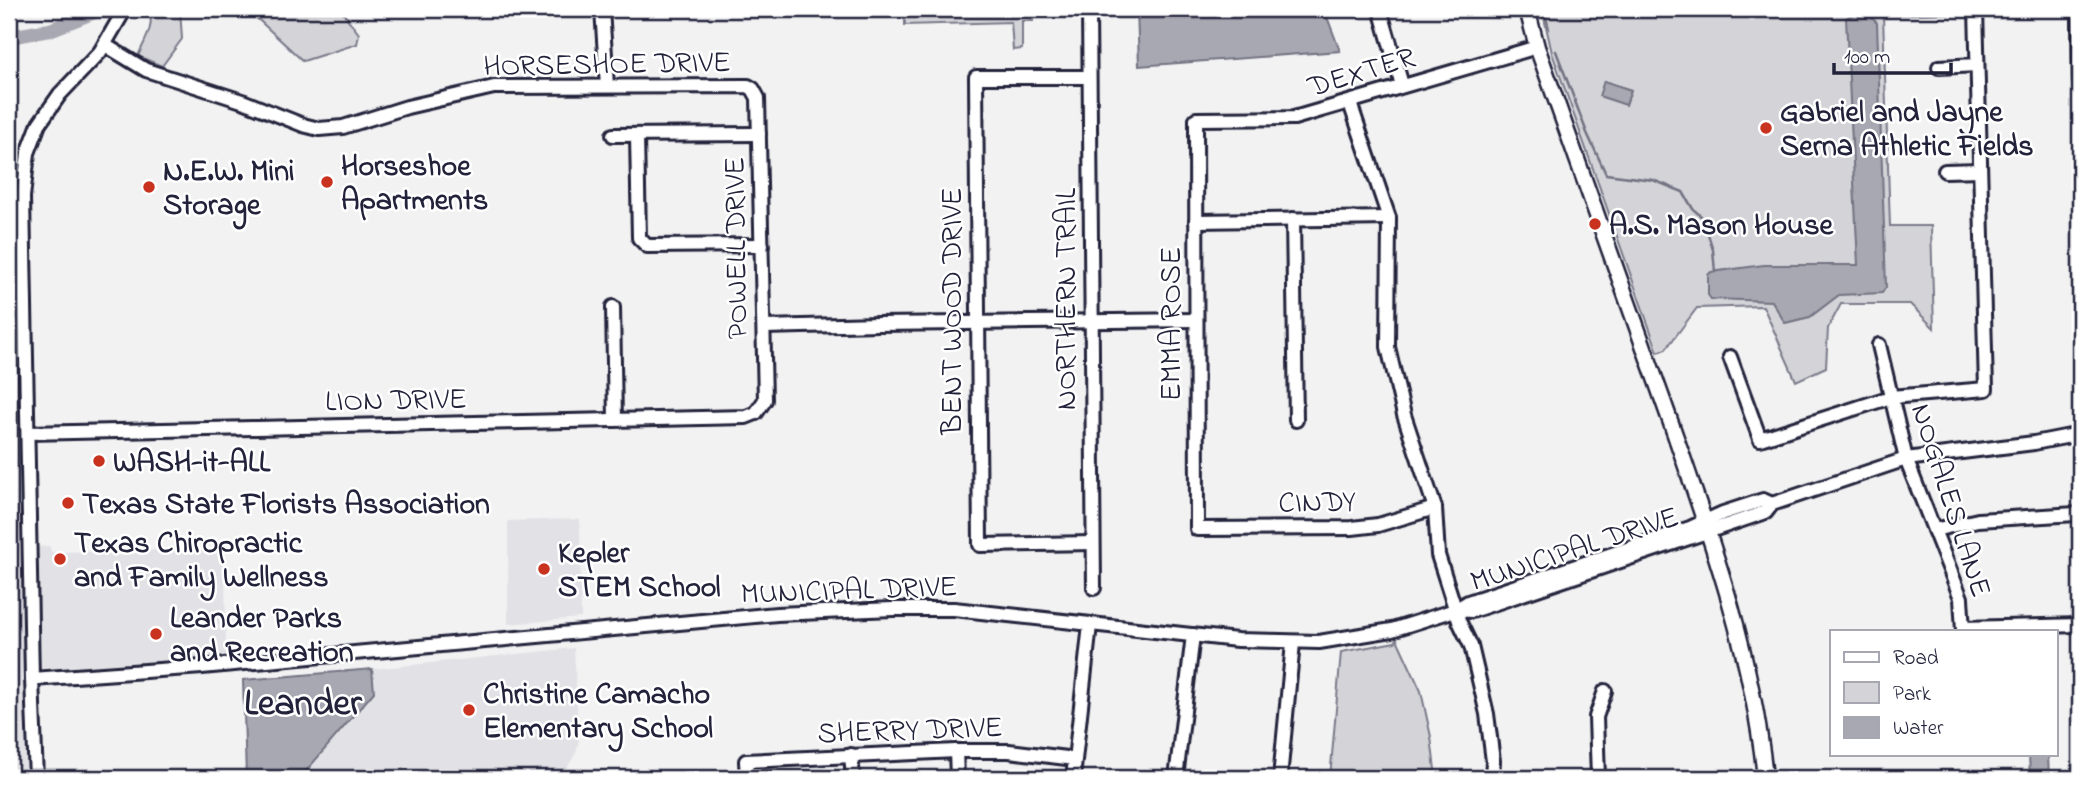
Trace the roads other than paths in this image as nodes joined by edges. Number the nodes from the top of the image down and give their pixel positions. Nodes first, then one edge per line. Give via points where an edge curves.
1 (125, 9) edge
2 (602, 9) edge
3 (1089, 9) edge
4 (1380, 9) edge
5 (1527, 9) edge
6 (1976, 9) edge
7 (2079, 9) edge
8 (2080, 31) edge
9 (105, 45) junction
10 (1537, 47) junction
11 (1977, 65) junction
12 (1939, 67) dead end
13 (1089, 77) junction
14 (2080, 81) edge
15 (1402, 85) junction
16 (607, 86) junction
17 (753, 89) joint
18 (1350, 103) junction
19 (1196, 119) joint
20 (759, 134) junction
21 (613, 135) dead end
22 (637, 136) junction
23 (1980, 170) junction
24 (1945, 171) dead end
25 (1389, 218) junction
26 (1293, 219) junction
27 (1196, 221) junction
28 (762, 245) junction
29 (613, 307) dead end
30 (1196, 320) junction
31 (976, 322) junction
32 (1091, 322) junction
33 (764, 327) junction
34 (1879, 345) dead end
35 (1730, 357) dead end
36 (1891, 397) junction
37 (762, 406) joint
38 (614, 420) junction
39 (1296, 420) dead end
40 (28, 433) junction
41 (2080, 434) edge
42 (1906, 459) junction
43 (1436, 508) junction
44 (2076, 514) dead end
45 (1706, 526) junction
46 (1197, 529) joint
47 (1934, 530) junction
48 (1093, 543) junction
49 (1094, 589) dead end
50 (1455, 610) junction
51 (1090, 625) junction
52 (2080, 625) edge
53 (1963, 630) edge
54 (1194, 635) junction
55 (1293, 643) junction
56 (32, 679) junction
57 (1605, 691) dead end
58 (956, 751) junction
59 (851, 755) junction
60 (1075, 759) junction
61 (36, 778) edge
62 (747, 778) edge
63 (853, 778) edge
64 (957, 778) edge
65 (1073, 778) edge
66 (1177, 778) edge
67 (1280, 778) edge
68 (1492, 778) edge
69 (1598, 778) edge
70 (1765, 778) edge

1 - 9 street
2 - 16 street
3 - 13 street, NORTHERN TRAIL
4 - 15 street
5 - 10 main road
6 - 11 street
7 - 8 street
8 - 14 street
9 - 16 street, HORSESHOE DRIVE via 146,69 319,129 343,127 484,89
9 - 40 street via 49,109 28,153 23,197
10 - 15 street, DEXTER
10 - 45 main road
11 - 12 street
11 - 23 street
13 - 31 street, BENT WOOD DRIVE via 976,77
13 - 32 street, NORTHERN TRAIL
15 - 18 street, DEXTER
16 - 17 street, HORSESHOE DRIVE via 742,85
17 - 20 street, POWELL DRIVE via 758,98
18 - 19 street, DEXTER via 1294,118
18 - 25 street
19 - 27 street, EMMA ROSE
20 - 22 street
20 - 28 street, POWELL DRIVE
21 - 22 street
22 - 28 street via 639,238 648,246
23 - 24 street
23 - 36 street via 1986,389
25 - 26 street
25 - 43 street via 1388,347 1404,415
26 - 27 street
26 - 39 street
27 - 30 street, EMMA ROSE
28 - 33 street, POWELL DRIVE
29 - 38 street
30 - 32 street
30 - 46 street, EMMA ROSE
31 - 32 street
31 - 33 street
31 - 48 street, BENT WOOD DRIVE via 980,544
32 - 48 street, NORTHERN TRAIL
33 - 37 street, POWELL DRIVE
34 - 36 street, NOGALES LANE
35 - 36 street via 1759,439
36 - 42 street, NOGALES LANE
37 - 38 street, LION DRIVE via 746,417
38 - 40 street, LION DRIVE
40 - 56 street
41 - 42 street, MUNICIPAL DRIVE
42 - 45 street, MUNICIPAL DRIVE via 1772,504 1763,500
42 - 47 street, NOGALES LANE
43 - 46 street, CINDY via 1378,526
43 - 50 street via 1438,555
44 - 47 street via 1978,520
45 - 50 street, MUNICIPAL DRIVE via 1472,611
45 - 70 main road via 1730,596 1754,693
47 - 53 street, NOGALES LANE via 1961,598
48 - 49 street, NORTHERN TRAIL
50 - 55 street, MUNICIPAL DRIVE via 1366,636
50 - 68 street via 1471,646 1487,714
51 - 54 street, MUNICIPAL DRIVE
51 - 56 street, MUNICIPAL DRIVE via 954,609 817,612
51 - 60 street
52 - 53 street
54 - 55 street, MUNICIPAL DRIVE
54 - 66 street
55 - 67 street
56 - 61 street
57 - 69 street via 1596,717
58 - 59 street, SHERRY DRIVE
58 - 60 street, SHERRY DRIVE via 1009,751
58 - 64 street
59 - 62 street, SHERRY DRIVE via 746,761
59 - 63 street
60 - 65 street

